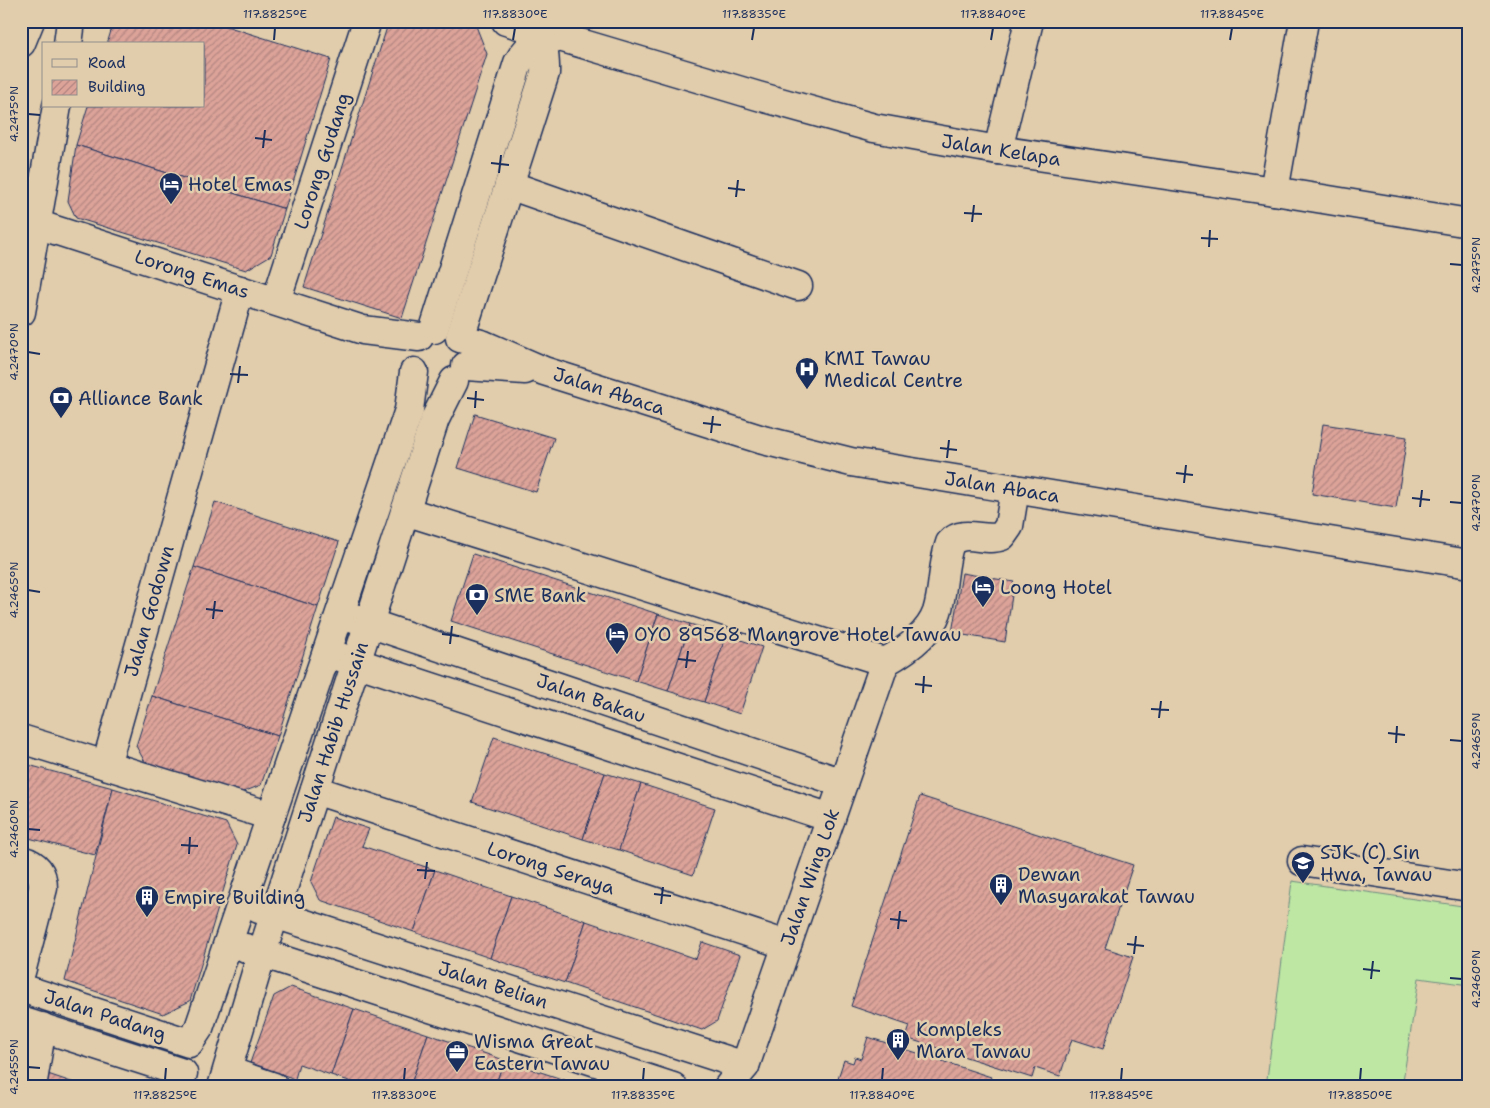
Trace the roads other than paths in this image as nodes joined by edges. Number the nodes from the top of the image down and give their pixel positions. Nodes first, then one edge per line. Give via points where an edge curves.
1 (30, 21) edge
2 (71, 21) edge
3 (367, 21) edge
4 (506, 21) edge
5 (1029, 21) edge
6 (1304, 21) edge
7 (544, 27) edge
8 (68, 42) edge
9 (21, 43) edge
10 (57, 108) edge
11 (998, 150) junction
12 (509, 185) junction
13 (1274, 191) junction
14 (29, 221) edge
15 (1469, 223) edge
16 (798, 286) dead end
17 (240, 290) junction
18 (276, 301) junction
19 (21, 312) edge
20 (363, 330) junction
21 (426, 333) junction
22 (460, 338) junction
23 (413, 368) junction
24 (544, 371) junction
25 (460, 374) junction
26 (1015, 489) junction
27 (405, 511) junction
28 (1469, 564) edge
29 (340, 613) junction
30 (369, 623) junction
31 (326, 652) junction
32 (356, 662) junction
33 (885, 662) junction
34 (21, 739) edge
35 (106, 765) junction
36 (843, 783) junction
37 (315, 790) junction
38 (271, 816) junction
39 (831, 818) junction
40 (21, 860) edge
41 (1302, 861) dead end
42 (1469, 887) edge
43 (241, 903) junction
44 (275, 914) junction
45 (228, 942) junction
46 (787, 946) junction
47 (262, 953) junction
48 (21, 972) edge
49 (21, 988) edge
50 (32, 1024) edge
51 (189, 1043) junction
52 (744, 1076) edge
53 (225, 1079) edge
54 (181, 1080) edge
55 (32, 1087) edge
56 (274, 1087) edge
57 (673, 1087) edge
58 (728, 1087) edge

1 - 9 street
2 - 8 street
3 - 18 street, Lorong Gudang
4 - 7 street
5 - 11 street
6 - 13 street
7 - 11 street, Jalan Kelapa via 758,96 874,128
7 - 12 street via 545,73
7 - 21 street via 518,63
10 - 14 street
11 - 13 street, Jalan Kelapa
12 - 16 street
12 - 22 street
13 - 15 street, Jalan Kelapa
14 - 17 street, Lorong Emas
14 - 19 street
17 - 18 street, Lorong Emas
17 - 35 street, Jalan Godown
18 - 20 street, Lorong Emas
20 - 21 street, Lorong Emas
20 - 23 street, Lorong Emas
21 - 22 street via 448,330
21 - 23 street via 414,344 411,354
22 - 24 street, Jalan Abaca via 484,344
22 - 25 street via 467,351
23 - 25 street via 428,383 437,385 445,385
23 - 29 street, Jalan Habib Hussain via 409,410
24 - 25 street, Jalan Abaca
24 - 26 street, Jalan Abaca via 763,440 851,462
25 - 27 street, Jalan Habib Hussain via 435,419
26 - 28 street, Jalan Abaca
26 - 33 street via 1008,526 1002,536 990,539 964,536 950,543 932,623 912,645
27 - 30 street, Jalan Habib Hussain
27 - 33 street
29 - 30 street, Jalan Bakau
29 - 31 street, Jalan Habib Hussain
30 - 32 street, Jalan Habib Hussain
30 - 36 street, Jalan Bakau
31 - 32 street, Jalan Bakau
31 - 38 street, Jalan Habib Hussain
32 - 37 street, Jalan Habib Hussain
32 - 39 street, Jalan Bakau
33 - 36 street, Jalan Wing Lok
34 - 35 street
35 - 38 street
36 - 39 street, Jalan Wing Lok
37 - 44 street, Jalan Habib Hussain
37 - 46 street, Lorong Seraya
38 - 43 street, Jalan Habib Hussain
39 - 46 street, Jalan Wing Lok
40 - 48 street via 35,866 43,878
41 - 42 street
43 - 44 street, Jalan Belian
43 - 45 street, Jalan Habib Hussain
44 - 47 street, Jalan Habib Hussain
44 - 52 street, Jalan Belian
45 - 47 street
45 - 51 street, Jalan Habib Hussain via 199,1028
46 - 52 street, Jalan Wing Lok
47 - 53 street, Jalan Habib Hussain
47 - 57 street
49 - 51 street, Jalan Padang
50 - 54 street, Jalan Padang
50 - 55 street
51 - 53 street via 204,1037 220,1041 229,1054
51 - 54 street, Jalan Habib Hussain via 181,1057
52 - 58 street, Jalan Wing Lok
53 - 54 street, Jalan Padang via 210,1085
53 - 56 street

